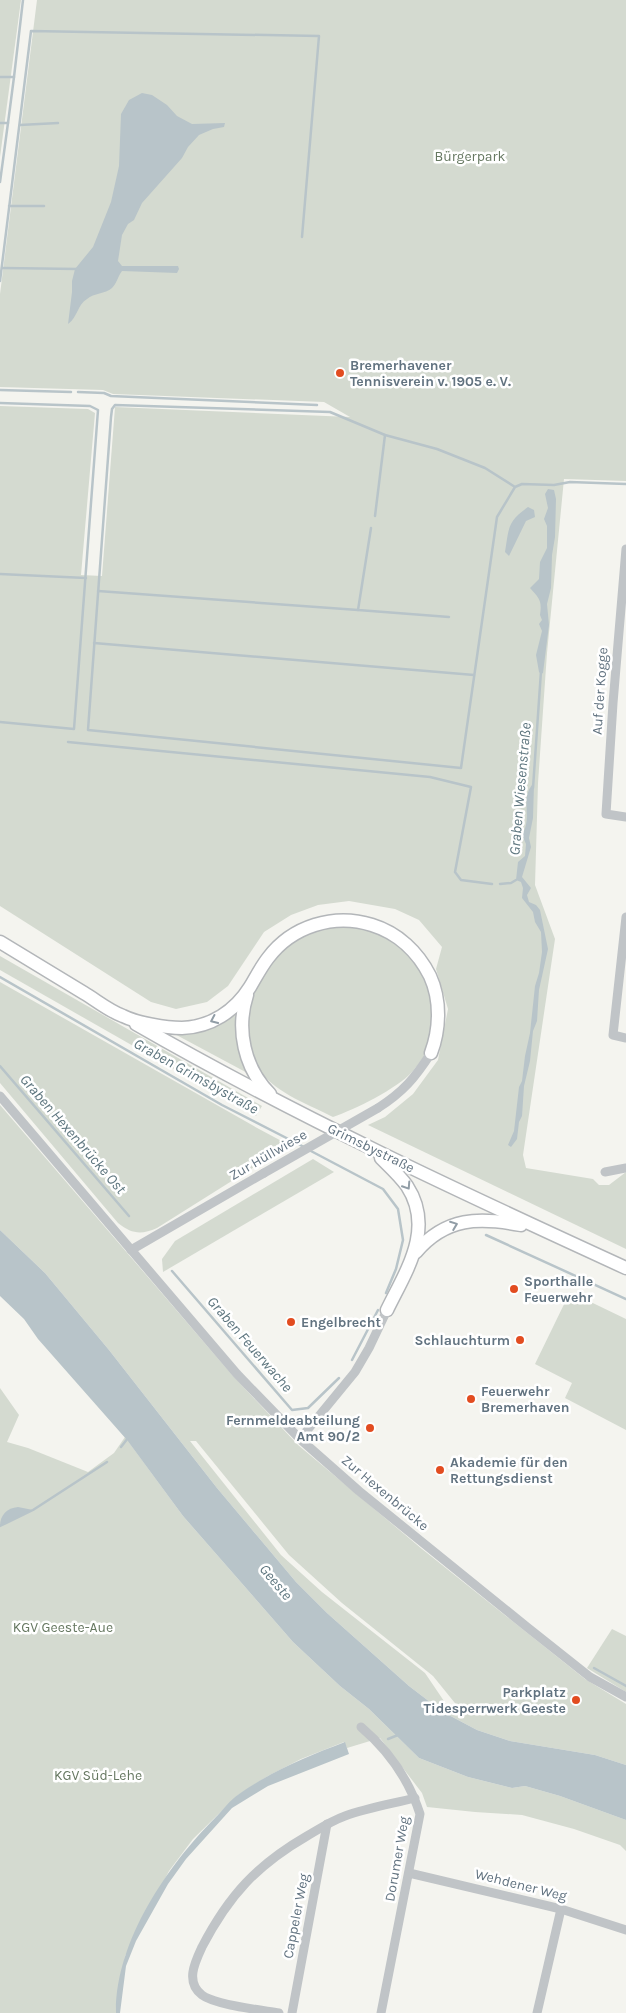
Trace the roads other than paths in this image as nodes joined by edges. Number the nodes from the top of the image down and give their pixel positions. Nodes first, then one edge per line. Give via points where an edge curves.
1 (626, 549) edge
2 (626, 817) edge
3 (626, 917) edge
4 (0, 942) edge
5 (250, 988) junction
6 (123, 1016) junction
7 (626, 1038) edge
8 (431, 1053) joint
9 (0, 1096) edge
10 (278, 1102) junction
11 (374, 1150) junction
12 (626, 1168) edge
13 (605, 1172) dead end
14 (542, 1229) junction
15 (131, 1250) junction
16 (415, 1254) junction
17 (626, 1268) edge
18 (387, 1310) joint
19 (300, 1439) junction
20 (626, 1697) edge
21 (361, 1727) dead end
22 (414, 1798) junction
23 (327, 1824) junction
24 (409, 1873) junction
25 (561, 1908) junction
26 (626, 1930) edge
27 (279, 2013) edge
28 (292, 2013) edge
29 (381, 2013) edge
30 (537, 2013) edge

1 - 2 street, Auf der Kogge via 606,814
3 - 7 street via 613,1035
4 - 6 highway, Grimsbystraße
5 -> 6 highway via 221,1016 196,1026 169,1027
5 - 8 highway via 273,951 300,931 321,923 343,920 377,926 414,952 432,980 438,1013
5 - 10 highway via 242,1015 243,1042 259,1081
6 - 10 highway, Grimsbystraße
8 - 15 street, Zur Hüllwiese, bridge via 411,1082 378,1108
9 - 15 street, Zur Hexenbrücke
10 - 11 highway, Grimsbystraße
11 - 14 highway, Grimsbystraße
11 -> 16 highway via 402,1179 414,1198 419,1220
12 - 13 street
16 -> 14 highway via 431,1237 462,1222 498,1221
14 - 17 highway, Grimsbystraße
15 - 19 street, Zur Hexenbrücke via 237,1374
16 - 18 highway
18 - 19 street via 355,1372
19 - 20 street, Zur Hexenbrücke via 359,1492 527,1627 590,1676
21 - 22 street, Dorumer Weg via 378,1742
22 - 23 street via 345,1816
22 - 24 street, Dorumer Weg via 420,1814
23 - 27 street via 282,1851 249,1878 216,1920 194,1962 193,1984 200,1995
23 - 28 street, Cappeler Weg
24 - 25 street, Wehdener Weg
24 - 29 street, Dorumer Weg
25 - 26 street, Wehdener Weg
25 - 30 street

